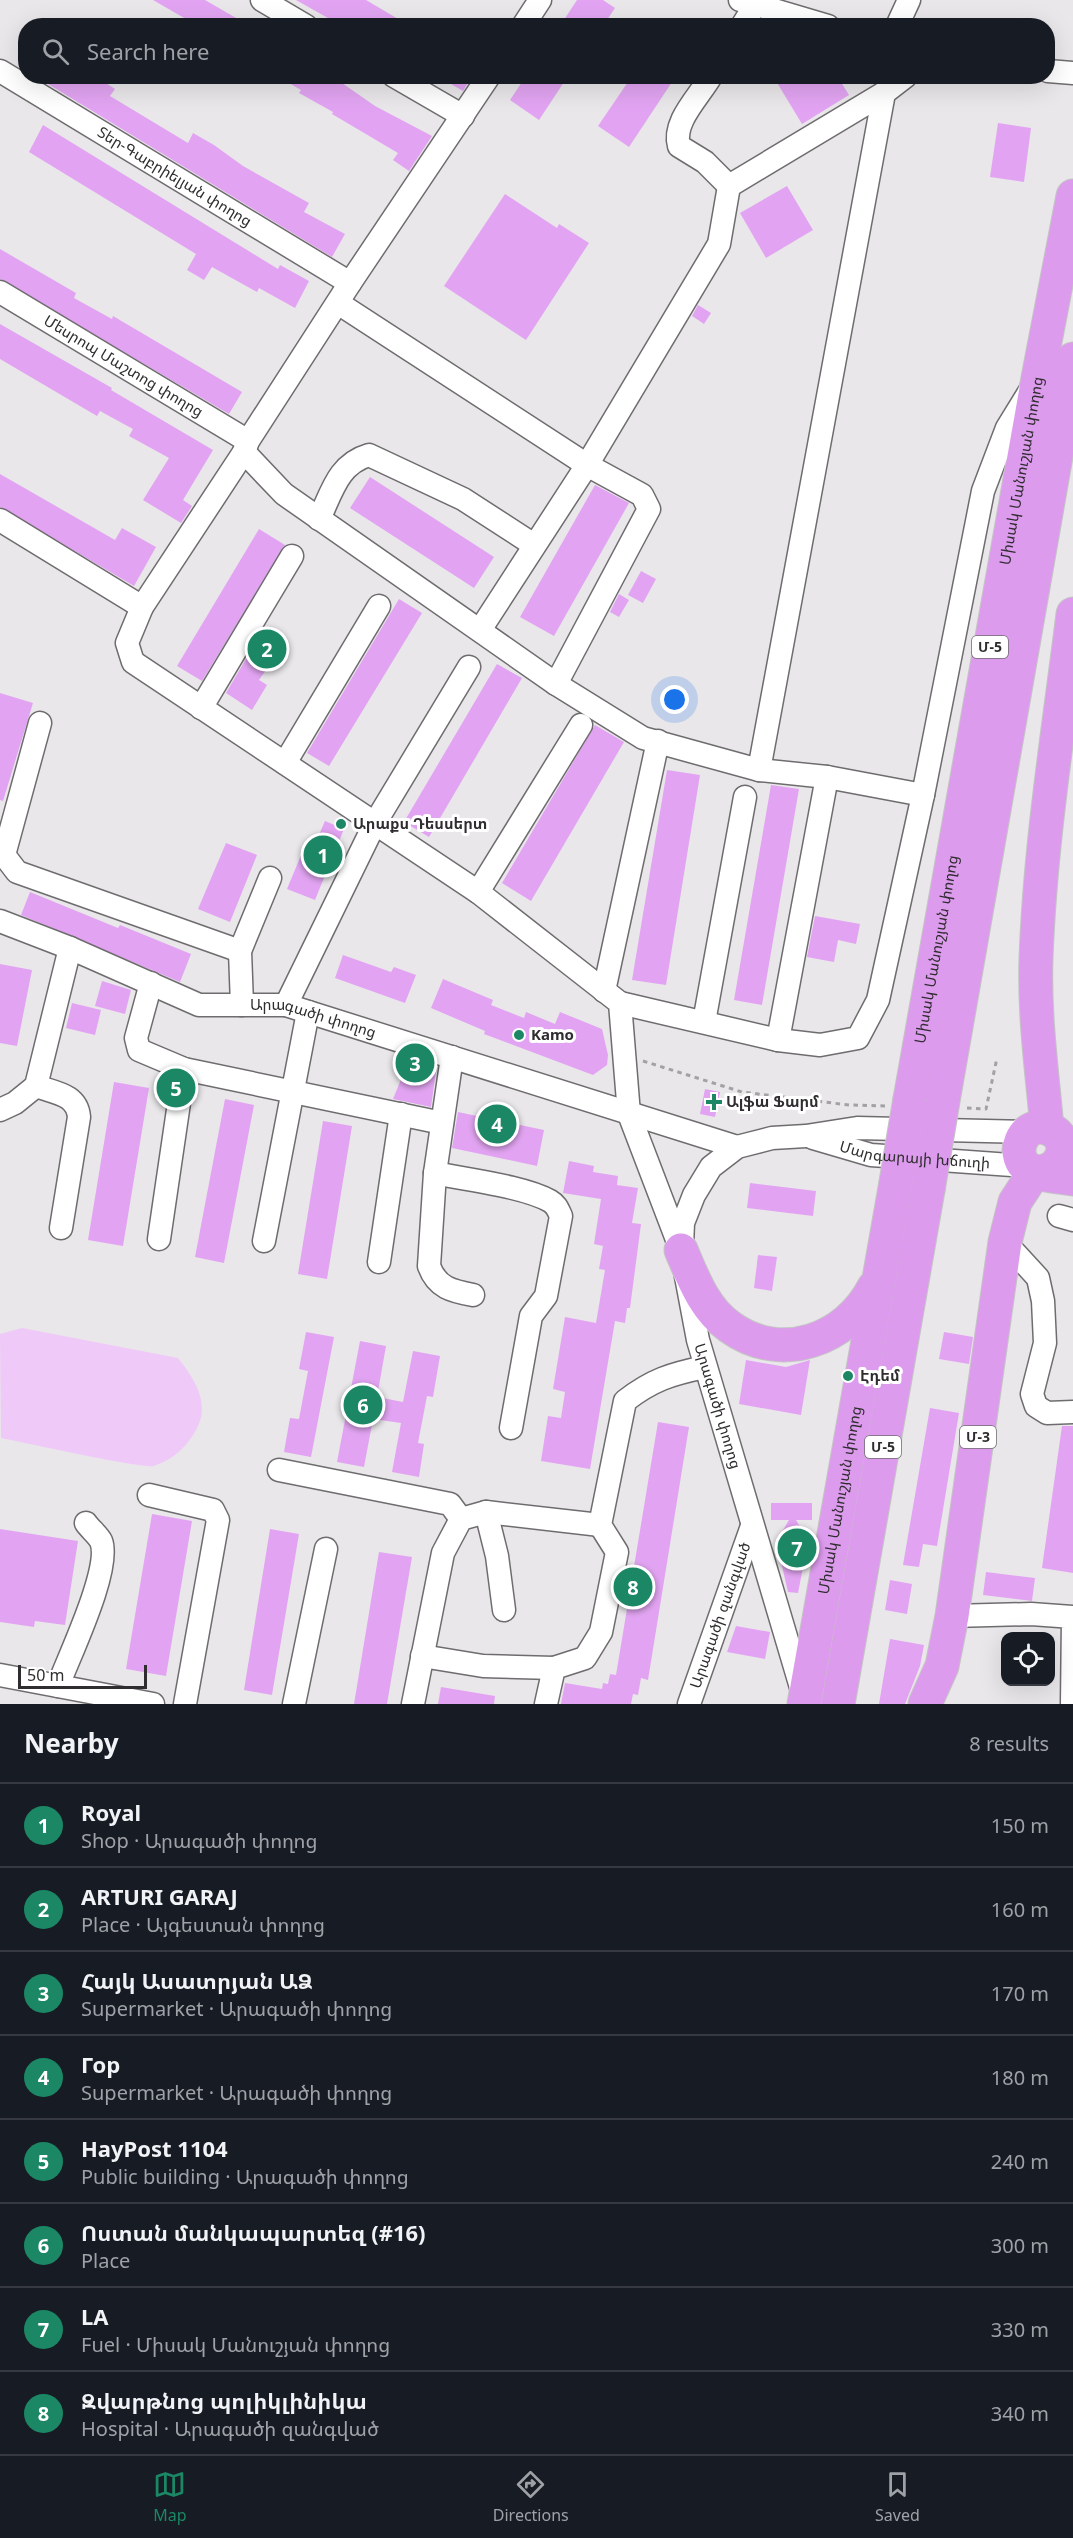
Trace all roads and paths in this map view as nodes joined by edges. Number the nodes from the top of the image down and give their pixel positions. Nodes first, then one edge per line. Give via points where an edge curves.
1 (262, 0) edge
2 (540, 0) edge
3 (909, 0) edge
4 (747, 2) edge
5 (292, 18) edge
6 (528, 18) edge
7 (744, 18) edge
8 (801, 18) edge
9 (901, 18) edge
10 (0, 71) edge
11 (1055, 72) edge
12 (1073, 73) edge
13 (18, 82) edge
14 (21, 84) edge
15 (408, 84) edge
16 (484, 84) edge
17 (706, 84) edge
18 (896, 84) edge
19 (884, 93) junction
20 (463, 116) junction
21 (729, 186) junction
22 (1073, 196) edge
23 (350, 283) junction
24 (0, 292) edge
25 (338, 303) junction
26 (1073, 359) edge
27 (1038, 378) junction
28 (246, 446) junction
29 (587, 465) junction
30 (319, 519) junction
31 (0, 520) edge
32 (534, 545) junction
33 (292, 556) dead end
34 (379, 606) dead end
35 (142, 607) junction
36 (1073, 614) edge
37 (480, 630) junction
38 (469, 667) dead end
39 (556, 684) junction
40 (201, 708) junction
41 (40, 723) dead end
42 (581, 725) dead end
43 (658, 741) junction
44 (285, 763) junction
45 (759, 770) junction
46 (827, 777) junction
47 (924, 795) junction
48 (745, 797) dead end
49 (375, 823) junction
50 (270, 878) dead end
51 (478, 892) junction
52 (0, 921) edge
53 (70, 948) junction
54 (240, 951) junction
55 (151, 983) junction
56 (612, 997) junction
57 (242, 1005) junction
58 (286, 1005) junction
59 (308, 1011) junction
60 (704, 1022) junction
61 (778, 1040) junction
62 (624, 1055) junction
63 (452, 1057) junction
64 (997, 1058) dead end
65 (184, 1069) junction
66 (36, 1086) junction
67 (292, 1092) junction
68 (900, 1102) junction
69 (950, 1105) junction
70 (0, 1110) edge
71 (401, 1114) junction
72 (629, 1114) junction
73 (442, 1123) junction
74 (1050, 1132) edge
75 (806, 1136) junction
76 (737, 1147) junction
77 (1031, 1170) junction
78 (435, 1173) junction
79 (1073, 1179) edge
80 (62, 1228) dead end
81 (159, 1239) dead end
82 (264, 1241) dead end
83 (1005, 1242) junction
84 (681, 1250) junction
85 (379, 1262) dead end
86 (879, 1278) junction
87 (473, 1295) dead end
88 (705, 1367) junction
89 (1073, 1412) edge
90 (511, 1428) dead end
91 (279, 1470) dead end
92 (149, 1495) dead end
93 (486, 1512) junction
94 (461, 1519) junction
95 (86, 1523) dead end
96 (600, 1525) junction
97 (752, 1526) junction
98 (326, 1549) dead end
99 (504, 1611) dead end
100 (952, 1616) junction
101 (422, 1656) junction
102 (942, 1666) junction
103 (554, 1668) junction
104 (0, 1675) edge
105 (58, 1686) junction
106 (804, 1702) edge
107 (153, 1704) edge
108 (186, 1704) edge
109 (294, 1704) edge
110 (413, 1704) edge
111 (546, 1704) edge
112 (690, 1704) edge
113 (838, 1704) edge
114 (925, 1704) edge
115 (935, 1704) edge
116 (1072, 1704) edge

1 - 5 street
2 - 6 street
3 - 9 street
4 - 7 street
4 - 8 street
10 - 13 street, Տեր-Գաբրիելյան փողոց
11 - 12 street
14 - 23 street, Տեր-Գաբրիելյան փողոց
15 - 20 street
16 - 20 street
17 - 21 street via 676,136 679,146 705,162
18 - 19 street
19 - 21 street
19 - 45 street
20 - 23 street
21 - 29 street via 719,244
22 - 27 highway, Միսակ Մանուշյան փողոց / Մ-5
23 - 25 street
24 - 28 street, Մեսրոպ Մաշտոց փողոց
25 - 28 street
25 - 29 street
26 - 69 highway, Միսակ Մանուշյան փողոց / Մ-5
27 - 47 street via 1007,428 983,490
27 - 68 highway, Միսակ Մանուշյան փողոց / Մ-5
28 - 30 street, Մեսրոպ Մաշտոց փողոց via 284,494
28 - 35 street
29 - 32 street
29 - 39 street via 642,495 649,509
30 - 32 street via 340,474 353,460 369,455 463,499
30 - 37 street, Մեսրոպ Մաշտոց փողոց
31 - 35 street
32 - 37 street
33 - 40 street
34 - 44 street
35 - 40 street via 127,643 133,662
36 - 74 highway via 1042,865 1036,960 1039,1051
37 - 39 street, Մեսրոպ Մաշտոց փողոց
38 - 49 street
39 - 43 street, Մեսրոպ Մաշտոց փողոց via 643,738
40 - 44 street
41 - 54 street via 4,855 17,872
42 - 51 street
43 - 45 street, Մեսրոպ Մաշտոց փողոց
43 - 56 street
44 - 49 street
45 - 46 street, Մեսրոպ Մաշտոց փողոց
46 - 47 street, Մեսրոպ Մաշտոց փողոց
46 - 61 street
47 - 61 street via 878,1000 858,1038 820,1045
48 - 60 street
49 - 51 street
49 - 58 street
50 - 54 street
51 - 56 street
52 - 53 street, Արագածի փողոց
53 - 55 street, Արագածի փողոց
53 - 66 street
54 - 57 street
55 - 57 street, Արագածի փողոց via 200,1005
55 - 65 street via 136,1038 140,1050
56 - 60 street
56 - 62 street
57 - 58 street, Արագածի փողոց
58 - 59 street, Արագածի փողոց
59 - 63 street, Արագածի փողոց
59 - 67 street
60 - 61 street
62 - 68 path via 742,1092 849,1105
62 - 72 street
63 - 72 street, Արագածի փողոց
63 - 73 street
64 - 69 path via 986,1109
65 - 67 street
65 - 81 street
66 - 70 street
66 - 80 street via 78,1105
67 - 71 street
67 - 82 street
68 - 86 highway, Միսակ Մանուշյան փողոց / Մ-5, bridge via 895,1188
69 - 113 highway, Միսակ Մանուշյան փողոց / Մ-5, bridge via 928,1191
71 - 73 street
71 - 85 street
72 - 76 street, Արագածի փողոց
72 - 84 street, Արագածի փողոց
73 - 78 street
74 - 75 street, Մարգարայի խճուղի via 857,1128
74 - 77 highway via 1063,1143 1062,1158 1053,1169
75 - 76 street, Մարգարայի խճուղի via 772,1138
75 - 77 street, Մարգարայի խճուղի via 871,1155
76 - 84 street, Մարգարայի խճուղի via 711,1167 694,1196 683,1223
77 - 79 highway, Մարգարայի խճուղի
77 - 83 highway, Մ-3 via 1015,1202
78 - 87 street via 429,1266 442,1287
78 - 90 street via 531,1194 551,1202 561,1216 546,1296 531,1316
83 - 89 street via 1038,1278 1043,1301 1045,1343 1032,1394 1036,1406 1047,1413
83 - 100 highway, Մ-3
84 - 86 highway via 711,1310 730,1327 757,1341 777,1344 817,1340 843,1326 865,1305
84 - 88 street, Արագածի փողոց
86 - 106 highway, Միսակ Մանուշյան փողոց / Մ-5
88 - 96 street via 670,1374 647,1384 625,1401
88 - 97 street, Արագածի փողոց
91 - 94 street via 450,1504
92 - 108 street via 213,1510 218,1520
93 - 94 street
93 - 96 street
93 - 99 street
94 - 101 street via 443,1553
95 - 105 street via 100,1540 101,1576
96 - 103 street via 617,1552 601,1632 585,1658
97 - 106 street, Արագածի փողոց
97 - 112 street, Արագածի զանգված
98 - 109 street
100 - 102 highway, Մ-3
100 - 116 street via 1073,1617
101 - 103 street via 483,1666
101 - 110 street
102 - 114 highway, Մ-3
102 - 115 street
103 - 111 street
104 - 105 street
105 - 107 street

